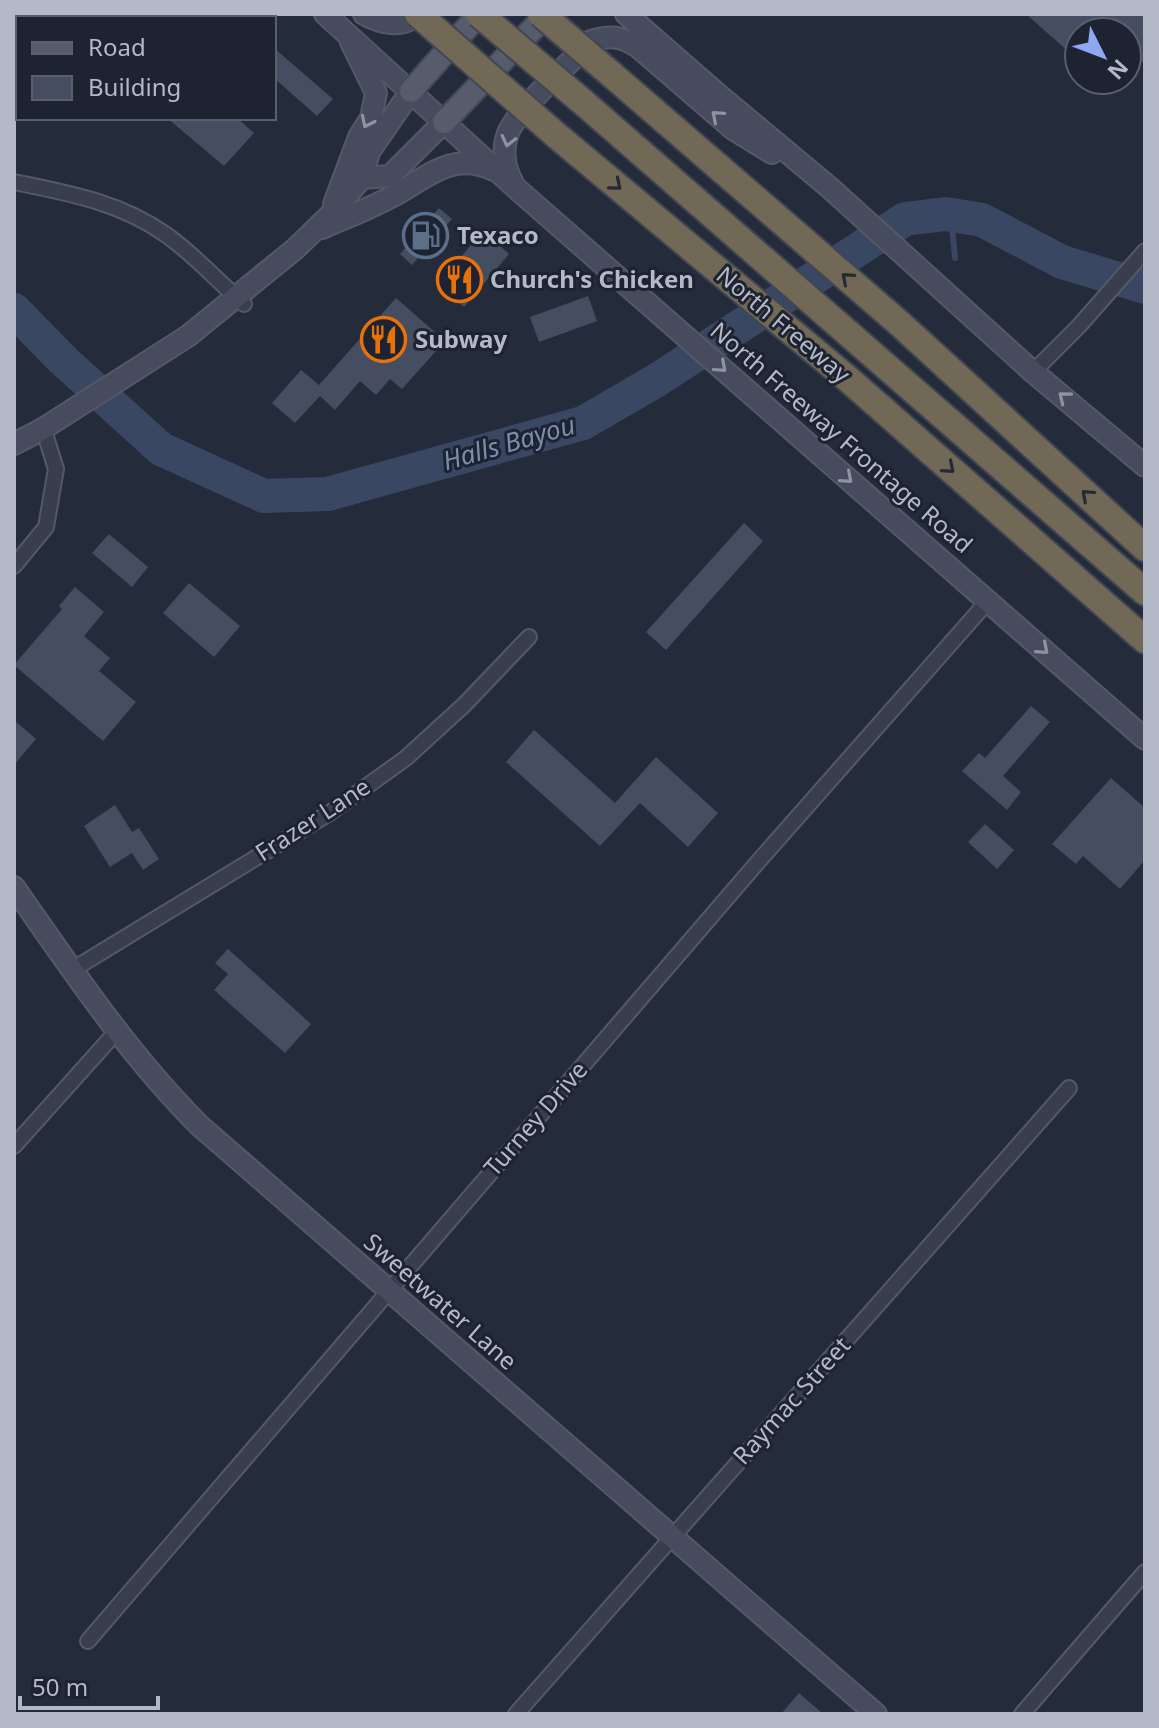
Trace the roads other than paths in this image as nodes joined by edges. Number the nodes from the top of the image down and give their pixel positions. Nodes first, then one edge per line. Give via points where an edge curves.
1 (325, 14) edge
2 (364, 14) edge
3 (417, 14) edge
4 (479, 14) edge
5 (544, 14) edge
6 (626, 14) edge
7 (641, 22) edge
8 (349, 35) junction
9 (411, 91) junction
10 (444, 122) junction
11 (501, 174) junction
12 (362, 178) junction
13 (14, 182) edge
14 (830, 188) junction
15 (517, 189) junction
16 (329, 216) junction
17 (314, 231) junction
18 (1145, 251) edge
19 (241, 301) junction
20 (1033, 372) junction
21 (48, 426) junction
22 (14, 444) edge
23 (1145, 466) edge
24 (1145, 548) edge
25 (14, 566) edge
26 (1145, 592) edge
27 (988, 601) junction
28 (529, 637) dead end
29 (1145, 640) edge
30 (1145, 739) edge
31 (14, 887) edge
32 (72, 970) junction
33 (117, 1031) junction
34 (1069, 1088) dead end
35 (14, 1146) edge
36 (387, 1291) junction
37 (671, 1537) junction
38 (1145, 1572) edge
39 (88, 1641) dead end
40 (516, 1714) edge
41 (876, 1714) edge
42 (1022, 1714) edge

1 - 8 main road, North Freeway Frontage Road
2 - 3 main road via 397,23
3 -> 29 highway, North Freeway, bridge via 848,379
4 - 9 main road
4 - 26 highway, North Freeway, bridge
5 - 10 main road
24 -> 5 highway, bridge via 899,323
6 - 7 main road
7 - 14 main road
8 - 9 main road, North Freeway Frontage Road
8 -> 16 main road via 376,93 371,118
9 - 10 main road, North Freeway Frontage Road
9 - 12 main road via 369,152
10 - 11 main road, North Freeway Frontage Road
10 - 12 main road via 390,176
11 - 15 main road, North Freeway Frontage Road
11 - 17 main road via 471,164 440,167 391,197
12 - 16 main road
13 - 19 street via 91,198 131,213 165,234
14 -> 15 main road via 733,129 638,47 608,36 591,41 514,122 507,135 505,163
14 - 20 main road
15 -> 27 main road, North Freeway Frontage Road
16 - 17 main road
17 - 19 main road
18 - 20 street
19 - 21 main road
23 -> 20 main road
21 - 22 main road
21 - 25 street via 56,469 46,527
27 -> 30 main road, North Freeway Frontage Road
27 - 36 street, Turney Drive
28 - 32 street, Frazer Lane via 406,758 331,812
31 - 32 main road, Sweetwater Lane
32 - 33 main road, Sweetwater Lane
33 - 35 street
33 - 36 main road, Sweetwater Lane via 200,1126
34 - 37 street, Raymac Street
36 - 37 main road, Sweetwater Lane
36 - 39 street, Turney Drive
37 - 40 street, Raymac Street
37 - 41 main road, Sweetwater Lane
38 - 42 street

